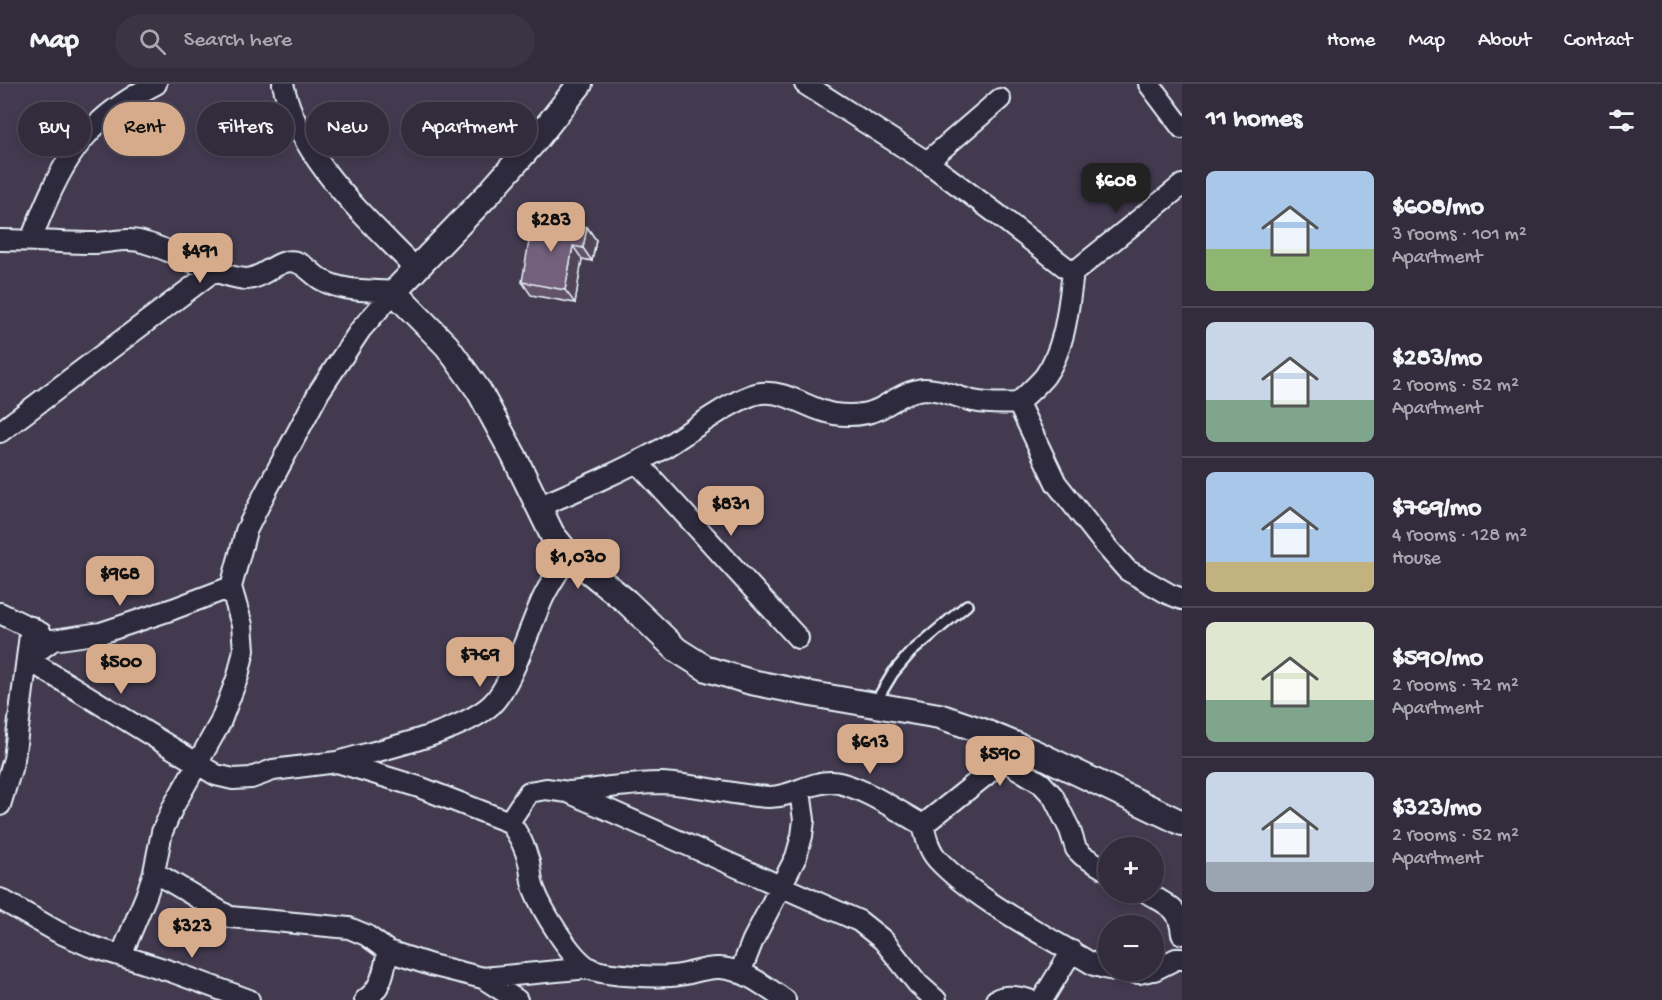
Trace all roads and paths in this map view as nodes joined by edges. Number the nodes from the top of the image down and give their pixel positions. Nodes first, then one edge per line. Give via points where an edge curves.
1 (156, 84) edge
2 (282, 84) edge
3 (805, 84) edge
4 (1149, 84) edge
5 (575, 86) edge
6 (1000, 99) dead end
7 (1182, 128) edge
8 (927, 162) junction
9 (1182, 185) edge
10 (0, 240) edge
11 (31, 240) junction
12 (417, 269) junction
13 (215, 270) junction
14 (1073, 273) junction
15 (394, 292) junction
16 (1018, 403) junction
17 (0, 432) edge
18 (637, 462) junction
19 (538, 507) junction
20 (568, 555) junction
21 (231, 587) junction
22 (1182, 599) edge
23 (967, 605) dead end
24 (0, 613) edge
25 (31, 627) junction
26 (798, 638) dead end
27 (53, 640) junction
28 (27, 659) junction
29 (873, 704) junction
30 (10, 717) edge
31 (980, 730) junction
32 (1002, 759) junction
33 (337, 762) junction
34 (198, 763) junction
35 (801, 791) junction
36 (567, 792) junction
37 (0, 805) edge
38 (509, 822) junction
39 (1182, 823) edge
40 (923, 825) junction
41 (1098, 865) edge
42 (154, 872) junction
43 (780, 886) junction
44 (0, 899) edge
45 (1164, 903) edge
46 (1182, 934) edge
47 (388, 951) junction
48 (1072, 951) junction
49 (121, 956) junction
50 (1182, 959) edge
51 (1164, 965) edge
52 (1098, 966) edge
53 (589, 968) junction
54 (740, 972) junction
55 (483, 978) junction
56 (249, 1000) edge
57 (365, 1000) edge
58 (517, 1000) edge
59 (786, 1000) edge
60 (936, 1000) edge
61 (996, 1000) edge
62 (1029, 1000) edge
63 (1042, 1000) edge

1 - 11 street via 133,95 82,139 64,163
2 - 12 street via 302,137 320,164
3 - 8 street
4 - 7 street
5 - 12 street via 535,141
6 - 8 street
8 - 14 street
9 - 14 street
10 - 11 street
11 - 13 street via 144,242
12 - 15 street
13 - 15 street via 246,279 294,261 342,288
13 - 17 street
14 - 16 street via 1064,337 1054,361
15 - 19 street via 463,367
15 - 21 street via 350,344 302,422 246,531
16 - 18 street via 971,401 923,389 858,415 835,414 776,393 760,393
16 - 22 street via 1056,483 1105,545 1127,570
18 - 19 street
18 - 26 street
19 - 20 street
20 - 29 street via 627,602 677,650 707,669 761,684
20 - 33 street via 492,704 477,716 438,733
21 - 27 street via 101,633
21 - 34 street via 242,625 244,650 220,723
23 - 29 lane via 910,653
24 - 25 street
25 - 27 street
25 - 28 street
27 - 28 street
28 - 30 street
28 - 34 street
29 - 31 street via 939,716
30 - 37 street via 14,759
31 - 32 street
31 - 39 street
32 - 40 street
32 - 41 street via 1041,783 1053,796 1076,849
33 - 34 street via 233,779 216,775
33 - 38 street
34 - 42 street via 162,832
35 - 36 street via 770,797 661,783
35 - 40 street via 831,782 844,785
35 - 43 street via 802,836
36 - 38 street via 529,792
36 - 43 street
38 - 53 street via 522,841 534,888 545,910 564,941
40 - 48 street via 936,858 976,893
42 - 47 street via 230,917 349,928
42 - 49 street
43 - 54 street
43 - 60 street via 858,921 884,940 918,984
44 - 49 street via 58,932
45 - 46 street via 1180,917
47 - 55 street
47 - 57 street via 382,980
48 - 52 street
48 - 63 street
49 - 56 street
50 - 51 street
53 - 54 street via 646,977 720,968
53 - 55 street
54 - 59 street
55 - 58 street
61 - 62 street

